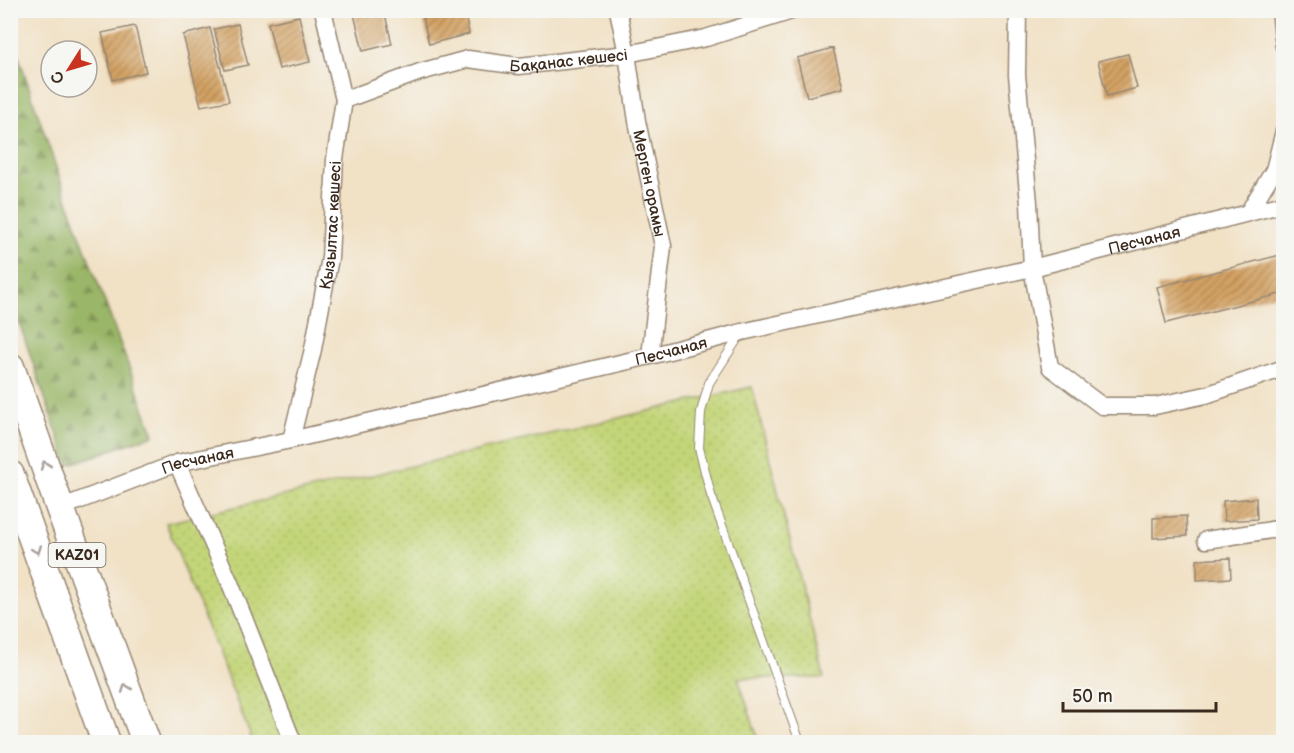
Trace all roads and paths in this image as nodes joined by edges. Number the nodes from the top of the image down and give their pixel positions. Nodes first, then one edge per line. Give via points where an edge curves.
1 (323, 10) edge
2 (618, 10) edge
3 (795, 10) edge
4 (1018, 10) edge
5 (1280, 10) edge
6 (1284, 47) edge
7 (627, 54) junction
8 (344, 100) junction
9 (1284, 131) edge
10 (1284, 204) edge
11 (1248, 213) junction
12 (1032, 268) junction
13 (742, 332) junction
14 (650, 356) junction
15 (10, 367) edge
16 (1284, 368) edge
17 (291, 440) junction
18 (177, 463) junction
19 (10, 475) edge
20 (60, 508) junction
21 (1284, 528) edge
22 (1206, 540) dead end
23 (106, 742) edge
24 (146, 742) edge
25 (293, 742) edge
26 (800, 742) edge

1 - 8 street, Қызылтас көшесі
2 - 7 street, Мерген орамы
3 - 7 street, Бақанас көшесі via 706,38
4 - 12 street via 1017,75
5 - 6 street
7 - 8 street, Бақанас көшесі via 519,66 468,59
7 - 14 street, Мерген орамы via 663,246
8 - 17 street, Қызылтас көшесі via 335,159 330,258
9 - 11 street via 1274,170
10 - 11 street, Песчаная
11 - 12 street, Песчаная
12 - 13 street, Песчаная
12 - 16 street via 1050,368 1102,406 1155,406
13 - 14 street, Песчаная
13 - 26 lane via 709,383 701,412 699,448 711,495
14 - 17 street, Песчаная
20 -> 15 highway, KАZ01
17 - 18 street, Песчаная
18 - 20 street, Песчаная
18 - 25 street
19 -> 23 highway, KАZ01
24 -> 20 highway, KАZ01
21 - 22 street

